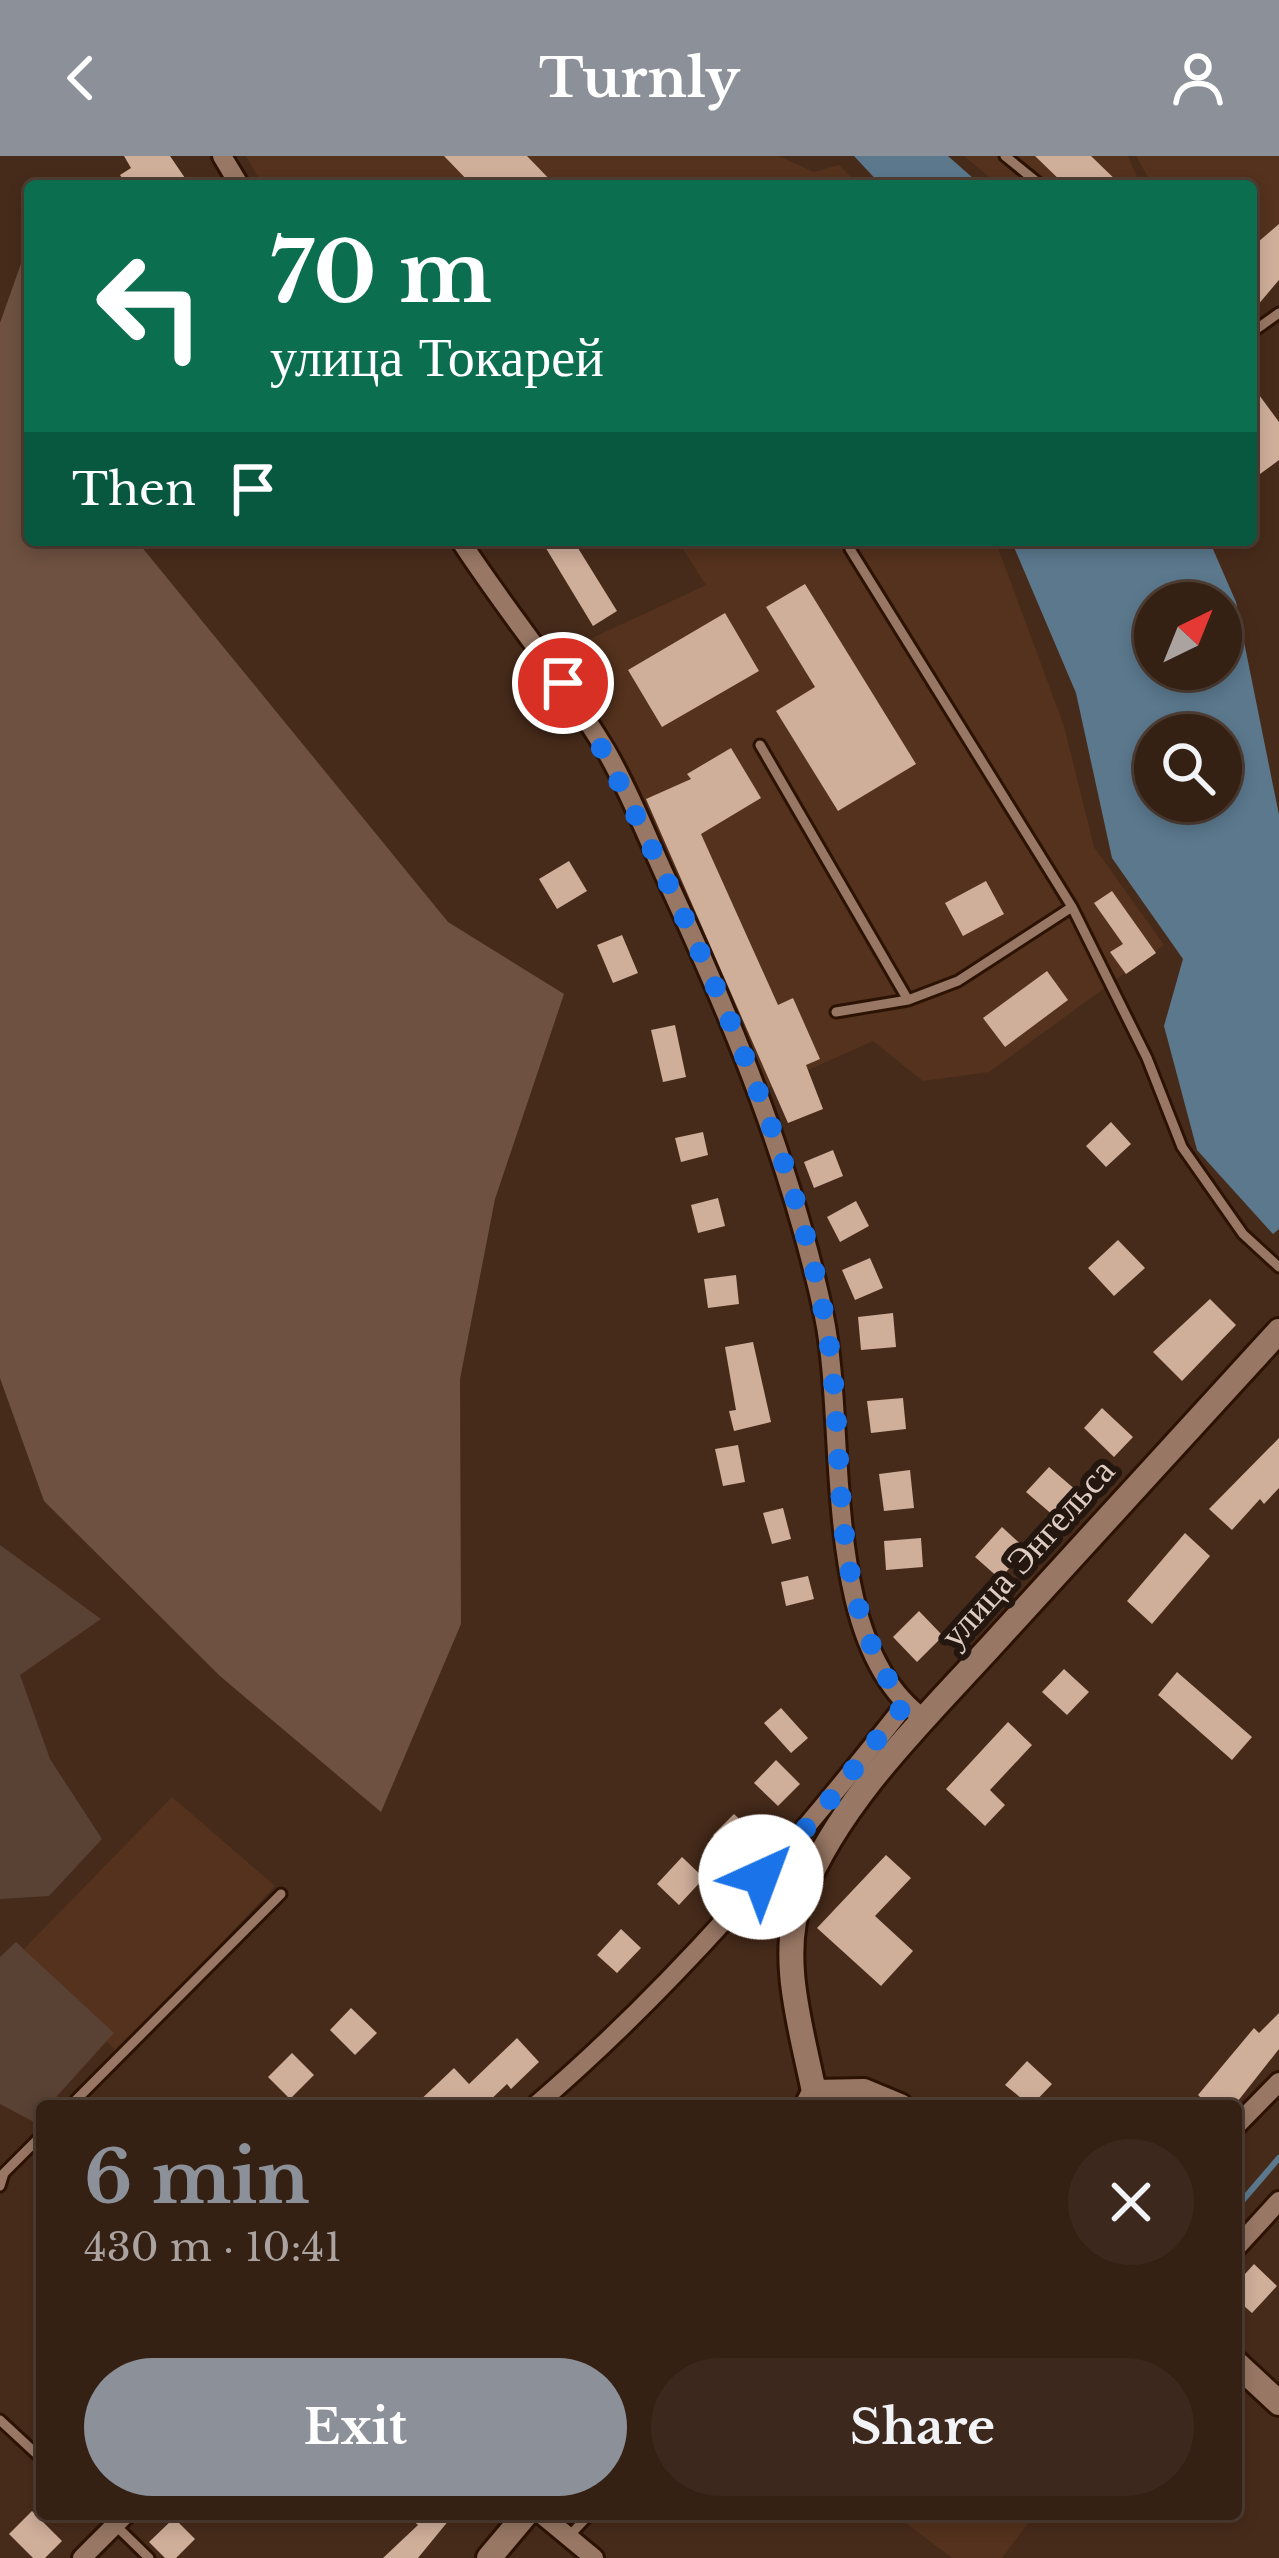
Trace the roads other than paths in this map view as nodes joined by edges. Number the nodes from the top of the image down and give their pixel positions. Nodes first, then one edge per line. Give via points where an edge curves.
1 (1005, 156) edge
2 (1035, 180) edge
3 (464, 546) edge
4 (850, 549) dead end
5 (760, 746) dead end
6 (1072, 907) junction
7 (908, 1000) junction
8 (836, 1012) dead end
9 (1279, 1267) edge
10 (1279, 1331) edge
11 (915, 1712) junction
12 (818, 1815) junction
13 (833, 1841) junction
14 (281, 1894) dead end
15 (1279, 2082) edge
16 (811, 2099) edge
17 (76, 2100) edge
18 (543, 2100) edge
19 (885, 2100) edge
20 (1242, 2120) edge
21 (36, 2140) edge
22 (2, 2170) edge
23 (0, 2186) edge
24 (1279, 2201) edge
25 (1242, 2241) edge
26 (1242, 2369) edge
27 (1279, 2403) edge
28 (0, 2420) edge
29 (36, 2453) edge
30 (114, 2520) edge
31 (118, 2520) edge
32 (521, 2520) edge
33 (548, 2520) edge
34 (584, 2520) edge
35 (568, 2536) junction
36 (82, 2558) edge
37 (149, 2558) edge
38 (489, 2558) edge
39 (594, 2558) edge

1 - 2 lane
3 - 11 street via 608,754 721,997 770,1126 824,1316 845,1564 865,1635
4 - 6 lane
5 - 7 lane
6 - 7 lane via 958,982
6 - 9 lane via 1182,1147 1243,1234
7 - 8 lane
10 - 11 street, улица Энгельса
11 - 12 street
11 - 13 street, улица Энгельса
12 - 13 lane
12 - 18 street via 607,2044
13 - 16 street, улица Энгельса via 801,1895 791,1950
14 - 17 lane
15 - 20 street
16 - 19 street via 864,2090
21 - 22 lane
22 - 23 lane
24 - 25 street
26 - 27 street
28 - 29 lane
30 - 36 street
31 - 37 lane
32 - 38 street
33 - 35 street
34 - 35 lane
35 - 39 street

